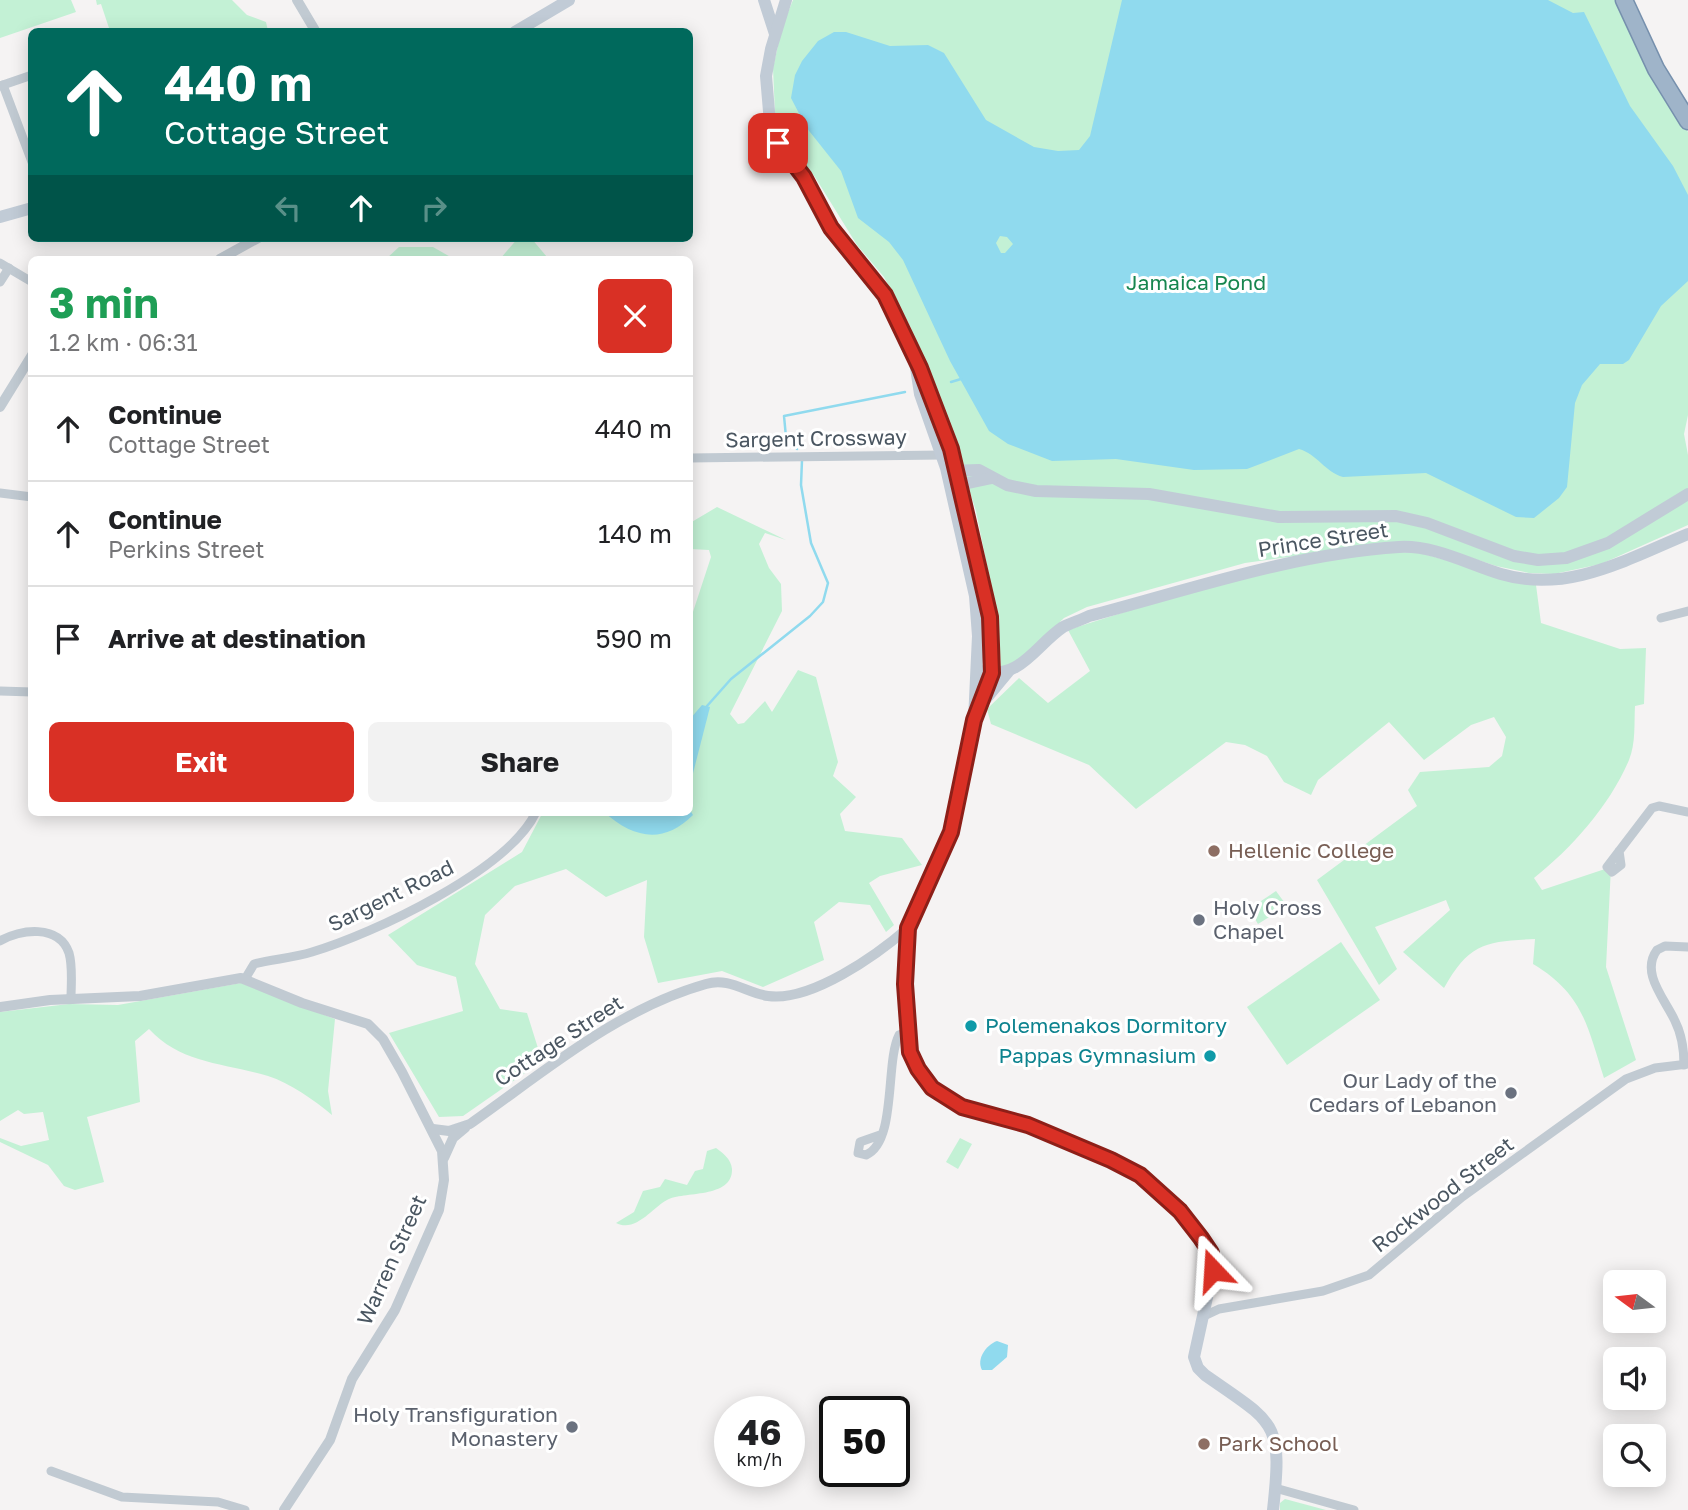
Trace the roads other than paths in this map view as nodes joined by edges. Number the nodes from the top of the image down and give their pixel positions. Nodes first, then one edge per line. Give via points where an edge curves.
1 (297, 0) edge
2 (569, 0) edge
3 (764, 0) edge
4 (786, 0) edge
5 (1624, 0) edge
6 (314, 28) edge
7 (522, 28) edge
8 (775, 34) junction
9 (28, 76) edge
10 (2, 85) edge
11 (1688, 121) edge
12 (28, 152) edge
13 (28, 209) edge
14 (0, 217) edge
15 (251, 242) edge
16 (225, 256) edge
17 (0, 263) edge
18 (9, 268) junction
19 (28, 280) edge
20 (0, 282) edge
21 (915, 360) junction
22 (28, 362) edge
23 (0, 407) edge
24 (942, 455) junction
25 (693, 458) edge
26 (951, 471) junction
27 (992, 478) junction
28 (955, 486) junction
29 (0, 493) edge
30 (1687, 495) edge
31 (28, 496) edge
32 (1688, 534) edge
33 (1688, 611) edge
34 (1661, 618) dead end
35 (977, 670) junction
36 (992, 673) junction
37 (1008, 673) junction
38 (0, 691) edge
39 (28, 692) edge
40 (984, 701) junction
41 (974, 720) junction
42 (1688, 812) edge
43 (534, 816) edge
44 (1619, 851) dead end
45 (908, 928) junction
46 (0, 941) edge
47 (1688, 947) edge
48 (245, 979) junction
49 (71, 999) junction
50 (0, 1007) edge
51 (907, 1032) junction
52 (1686, 1065) edge
53 (470, 1124) junction
54 (433, 1129) junction
55 (880, 1135) dead end
56 (444, 1158) junction
57 (1202, 1317) junction
58 (51, 1471) dead end
59 (1275, 1488) junction
60 (245, 1510) edge
61 (284, 1510) edge
62 (1273, 1510) edge
63 (1354, 1510) edge

1 - 6 street
2 - 7 main road
3 - 8 main road
4 - 8 main road
5 - 11 highway via 1656,69
8 - 21 main road via 765,92 778,143 804,177 831,228 885,295
9 - 10 street
10 - 12 street
13 - 14 main road
15 - 16 street
17 - 18 street
18 - 19 street
18 - 20 street
21 - 24 main road via 920,394
21 - 26 main road via 947,438
22 - 23 street
24 - 25 street, Sargent Crossway
24 - 26 main road
26 - 27 main road via 977,469
26 - 28 main road
27 - 28 main road
27 - 30 main road via 1036,491 1149,494 1279,517 1396,516 1538,560 1594,549 1632,531
28 - 35 main road via 976,602
28 - 36 main road via 990,617
29 - 31 street
32 - 37 main road, Prince Street via 1595,572 1550,582 1502,575 1415,547 1242,572 1065,626
33 - 34 street
35 - 36 main road
35 - 41 main road
36 - 37 main road
36 - 40 main road
37 - 40 main road, Prince Street
38 - 39 street
40 - 41 main road
41 - 45 main road, Cottage Street via 951,832
42 - 44 street via 1652,808
43 - 48 street, Sargent Road via 513,846 468,878 360,934 314,951 254,964
45 - 51 main road
45 - 53 street, Cottage Street via 866,960 802,992 771,996 718,982 673,996 596,1035
46 - 49 street via 33,930 59,941 69,955
47 - 52 street via 1657,950 1650,966 1680,1033
48 - 49 street, Warren Street via 140,996
48 - 54 street, Warren Street via 373,1028
49 - 50 street, Warren Street
51 - 55 street via 899,1035 892,1051 890,1102
51 - 57 main road via 918,1069 932,1088 948,1099 973,1111 1028,1125 1111,1160 1140,1175 1180,1211 1211,1253 1212,1284
52 - 57 street, Rockwood Street via 1655,1068 1626,1079 1462,1197 1358,1281 1219,1309
53 - 54 street, Cottage Street
53 - 56 street, Cottage Street via 453,1138
54 - 56 street, Warren Street
56 - 61 street, Warren Street via 439,1210 399,1301 352,1379 330,1440
57 - 59 main road via 1194,1357 1198,1368 1259,1412 1272,1429
58 - 60 street via 122,1497 214,1502
59 - 62 main road
59 - 63 street

